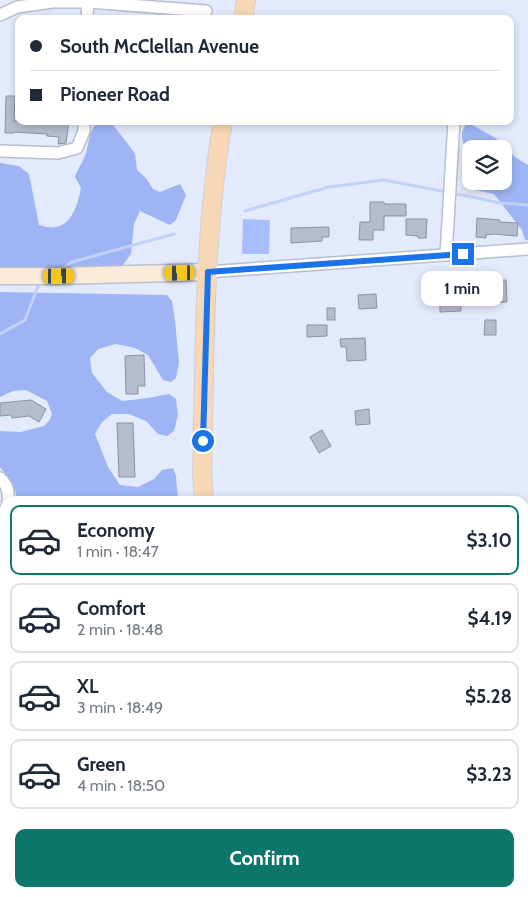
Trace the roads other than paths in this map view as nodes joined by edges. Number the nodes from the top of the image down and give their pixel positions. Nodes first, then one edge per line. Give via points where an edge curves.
1 (246, 0) edge
2 (88, 1) edge
3 (206, 11) dead end
4 (0, 15) edge
5 (87, 15) edge
6 (243, 15) edge
7 (84, 125) edge
8 (222, 125) edge
9 (454, 125) edge
10 (0, 151) edge
11 (528, 249) edge
12 (446, 255) junction
13 (208, 272) junction
14 (0, 276) edge
15 (0, 478) edge
16 (9, 496) edge
17 (204, 496) edge

1 - 6 main road
2 - 3 street
2 - 4 street via 17,7
2 - 5 street
7 - 10 street via 77,148 58,153
8 - 13 main road
9 - 12 street
11 - 12 street
12 - 13 street
13 - 14 street
13 - 17 main road
15 - 16 street

